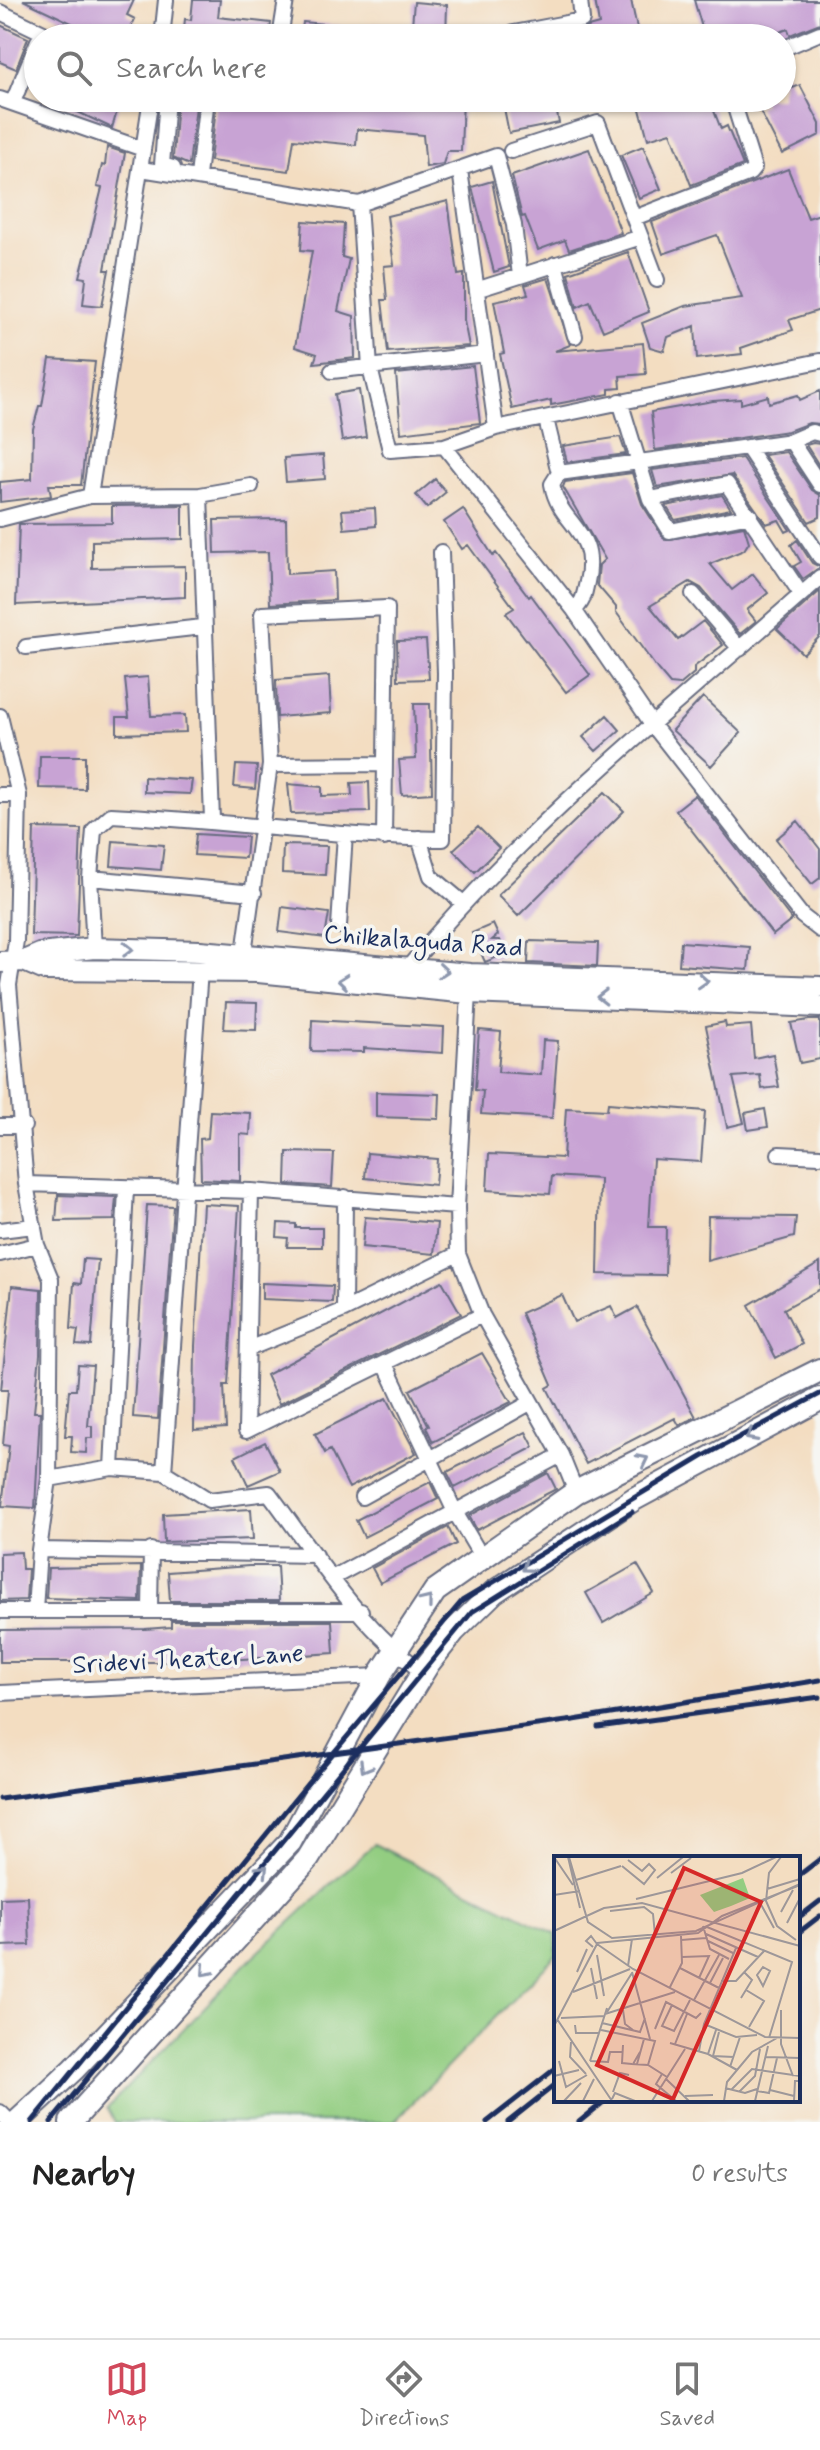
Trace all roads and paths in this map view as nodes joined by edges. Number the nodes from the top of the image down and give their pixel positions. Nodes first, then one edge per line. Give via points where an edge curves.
1 (166, 0) edge
2 (286, 0) edge
3 (580, 0) edge
4 (5, 9) edge
5 (25, 24) edge
6 (163, 24) edge
7 (282, 24) edge
8 (561, 24) edge
9 (820, 33) edge
10 (796, 43) edge
11 (24, 69) edge
12 (6, 100) edge
13 (41, 112) edge
14 (149, 112) edge
15 (166, 112) edge
16 (205, 112) edge
17 (736, 112) edge
18 (144, 147) junction
19 (163, 149) junction
20 (511, 151) dead end
21 (141, 169) junction
22 (460, 170) junction
23 (198, 173) junction
24 (359, 204) junction
25 (634, 218) junction
26 (641, 237) junction
27 (555, 264) junction
28 (520, 276) junction
29 (657, 280) dead end
30 (479, 289) junction
31 (575, 336) dead end
32 (486, 354) junction
33 (820, 361) edge
34 (370, 368) junction
35 (332, 371) dead end
36 (620, 401) junction
37 (546, 419) junction
38 (496, 428) junction
39 (820, 434) edge
40 (791, 441) junction
41 (444, 446) junction
42 (747, 447) junction
43 (635, 461) junction
44 (559, 473) junction
45 (820, 485) edge
46 (251, 486) dead end
47 (200, 495) junction
48 (90, 496) junction
49 (650, 499) junction
50 (750, 515) junction
51 (0, 519) edge
52 (441, 552) dead end
53 (820, 557) edge
54 (820, 578) edge
55 (693, 594) dead end
56 (801, 594) junction
57 (574, 610) junction
58 (202, 627) junction
59 (26, 647) dead end
60 (740, 649) junction
61 (0, 716) edge
62 (652, 724) junction
63 (385, 764) junction
64 (270, 765) junction
65 (0, 795) edge
66 (19, 795) junction
67 (212, 819) junction
68 (260, 827) junction
69 (345, 834) junction
70 (384, 838) junction
71 (419, 838) junction
72 (90, 878) junction
73 (254, 893) junction
74 (462, 902) junction
75 (339, 926) dead end
76 (820, 930) edge
77 (94, 948) junction
78 (244, 953) junction
79 (12, 962) edge
80 (407, 969) junction
81 (200, 970) junction
82 (820, 987) edge
83 (469, 993) junction
84 (820, 1007) edge
85 (0, 1126) edge
86 (24, 1126) junction
87 (779, 1154) dead end
88 (820, 1156) edge
89 (26, 1184) junction
90 (126, 1189) junction
91 (184, 1190) junction
92 (251, 1191) junction
93 (345, 1197) junction
94 (457, 1207) junction
95 (34, 1226) junction
96 (0, 1230) edge
97 (37, 1245) junction
98 (0, 1254) edge
99 (458, 1254) junction
100 (344, 1310) junction
101 (482, 1315) junction
102 (248, 1349) junction
103 (386, 1366) junction
104 (820, 1370) edge
105 (530, 1403) junction
106 (818, 1405) edge
107 (561, 1455) junction
108 (430, 1459) junction
109 (112, 1468) junction
110 (164, 1472) junction
111 (49, 1479) junction
112 (576, 1492) junction
113 (362, 1497) dead end
114 (455, 1512) junction
115 (39, 1550) junction
116 (151, 1550) junction
117 (315, 1555) junction
118 (481, 1556) junction
119 (332, 1578) junction
120 (150, 1608) junction
121 (35, 1610) junction
122 (0, 1611) edge
123 (361, 1611) junction
124 (393, 1651) junction
125 (423, 1672) junction
126 (379, 1676) junction
127 (0, 1693) edge
128 (46, 2097) junction
129 (0, 2112) edge
130 (10, 2122) edge
131 (17, 2122) edge
132 (44, 2122) edge
133 (71, 2122) edge

1 - 6 street
2 - 7 street
3 - 8 street via 582,20
4 - 5 street
9 - 10 street
11 - 12 street
13 - 18 street
14 - 18 street
15 - 19 street
16 - 23 street
17 - 25 street via 754,168 750,173
18 - 19 street
18 - 21 street
19 - 23 street via 164,167
20 - 25 street via 598,123
21 - 23 street
21 - 48 street
22 - 24 street
22 - 28 street via 496,156 514,225
22 - 30 street
23 - 24 street
24 - 34 street
25 - 26 street
26 - 27 street
26 - 29 street
27 - 28 street
27 - 31 street
28 - 30 street
30 - 32 street
32 - 34 street
32 - 38 street
33 - 36 street
34 - 35 street
34 - 41 street via 390,450
36 - 37 street
36 - 43 street
37 - 38 street
37 - 44 street
38 - 41 street
39 - 40 street
40 - 42 street
40 - 45 street
41 - 57 street
42 - 43 street
42 - 53 street
43 - 44 street
43 - 49 street
44 - 57 street via 552,484 554,498 579,529 592,559 582,604
46 - 47 street
47 - 48 street
47 - 58 street
48 - 51 street
49 - 50 street via 727,484
49 - 50 street via 670,531
50 - 56 street
52 - 71 street via 443,839
54 - 56 street
55 - 60 street
56 - 60 street
57 - 62 street
58 - 59 street
58 - 67 street
60 - 62 street
61 - 66 street
62 - 74 street
62 - 76 street via 802,916
63 - 64 street
63 - 64 street via 387,608 262,614
63 - 70 street
64 - 68 street
65 - 66 street
66 - 79 street
67 - 68 street
67 - 72 street via 111,815 94,830
68 - 69 street
68 - 73 street
69 - 70 street
69 - 75 street
70 - 71 street
71 - 74 street via 431,876
72 - 73 street
72 - 77 street
73 - 78 street
74 - 80 street
77 -> 78 main road, Chilkalaguda Road
77 - 79 main road, Chilkalaguda Road
78 - 80 main road, Chilkalaguda Road
79 - 81 main road, Chilkalaguda Road via 45,970
79 - 86 street via 9,985
80 -> 82 main road, Chilkalaguda Road
83 -> 81 main road, Chilkalaguda Road
81 - 91 street
84 -> 83 main road, Chilkalaguda Road
83 - 94 street
85 - 86 street
86 - 89 street
87 - 88 street
89 - 90 street
89 - 95 street
90 - 91 street
90 - 109 street
91 - 92 street
91 - 110 street
92 - 93 street
92 - 102 street
93 - 94 street
93 - 100 street
94 - 99 street
95 - 96 street
95 - 97 street
97 - 98 street
97 - 111 street via 51,1279
99 - 100 street
99 - 101 street
100 - 102 street
101 - 103 street
101 - 105 street
102 - 103 street via 246,1431
103 - 108 street
112 -> 104 main road
105 - 107 street
105 - 108 street
106 -> 125 main road via 634,1499 540,1558 474,1611
107 - 112 street
107 - 114 street
108 - 113 street
108 - 114 street
109 - 110 street
109 - 111 street
110 - 117 street via 209,1500 269,1493
111 - 115 street
112 - 118 main road
114 - 118 street
114 - 119 street
115 - 116 street
115 - 121 street
116 - 117 street
116 - 120 street
117 - 119 street
124 -> 118 main road via 435,1591
119 - 123 street
120 - 121 street
120 - 123 street
121 - 122 street
123 - 124 street
124 - 125 street
124 - 126 main road
125 -> 133 main road via 308,1859
126 - 127 street, Sridevi Theater Lane
128 -> 126 main road via 290,1842
128 - 131 main road
128 - 132 main road
128 - 133 main road
129 - 130 street

